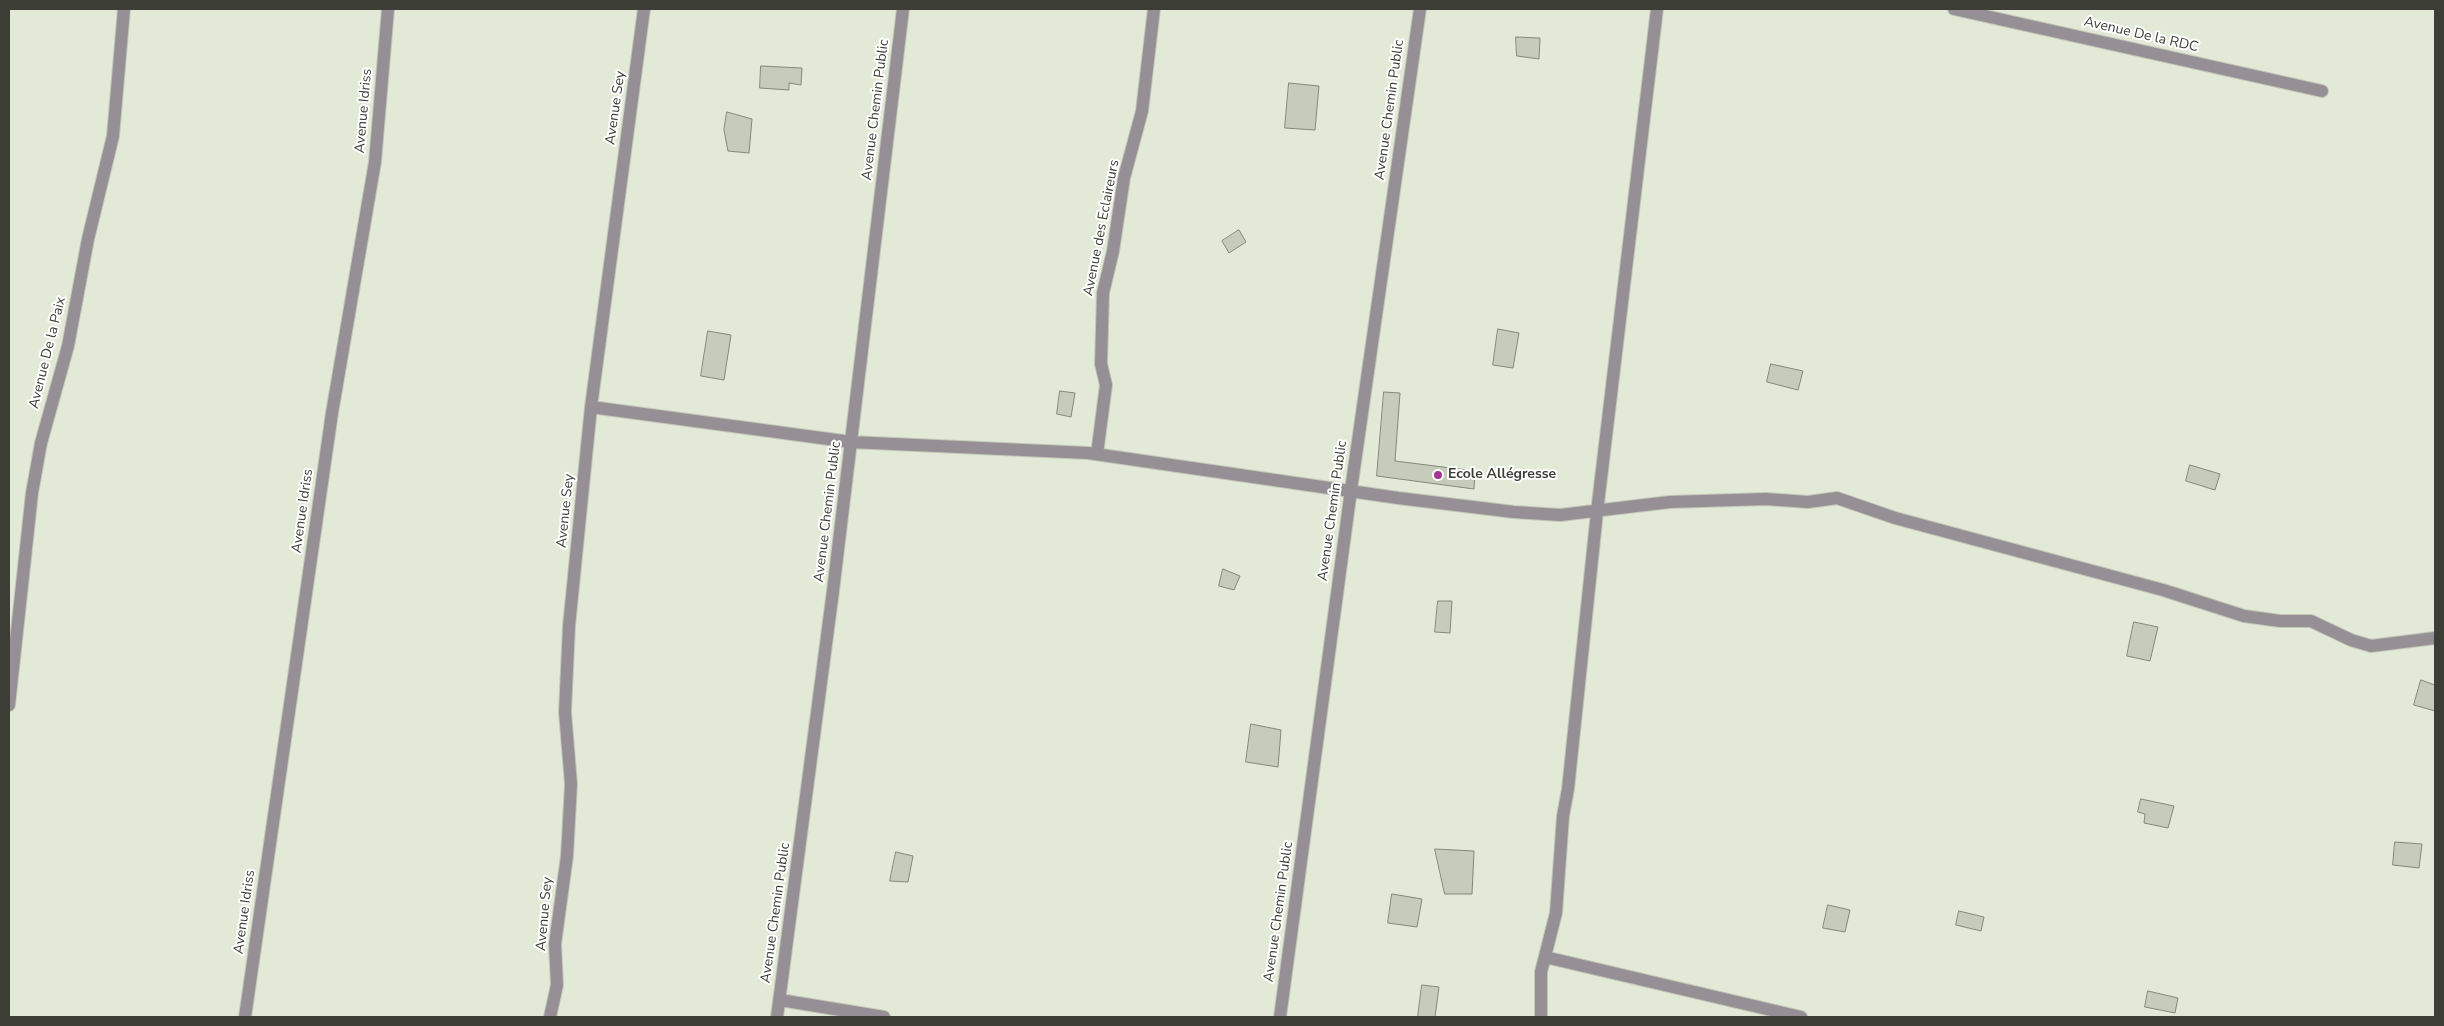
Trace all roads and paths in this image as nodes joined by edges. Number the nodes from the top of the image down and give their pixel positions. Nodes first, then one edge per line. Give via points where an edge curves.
1 (124, 9) edge
2 (388, 9) edge
3 (644, 9) edge
4 (903, 9) edge
5 (1154, 9) edge
6 (1420, 9) edge
7 (1657, 9) edge
8 (1954, 9) edge
9 (2322, 91) dead end
10 (591, 407) junction
11 (851, 442) junction
12 (1097, 454) junction
13 (1351, 490) junction
14 (1597, 512) junction
15 (2435, 638) edge
16 (9, 705) edge
17 (1545, 957) junction
18 (780, 1000) junction
19 (245, 1017) edge
20 (550, 1017) edge
21 (777, 1017) edge
22 (884, 1017) edge
23 (1280, 1017) edge
24 (1541, 1017) edge
25 (1801, 1017) edge

1 - 16 street, Avenue De la Paix via 113,136 88,239 68,346 41,442 32,493
2 - 19 street, Avenue Idriss via 375,162 331,423
3 - 10 street, Avenue Sey
4 - 11 street, Avenue Chemin Public
5 - 12 street, Avenue des Eclaireurs via 1142,111 1124,178 1103,293 1101,364 1106,385
6 - 13 street, Avenue Chemin Public
7 - 14 street
8 - 9 street, Avenue De la RDC
10 - 11 street
10 - 20 street, Avenue Sey via 569,626 565,712 571,784 567,856 555,944 557,985
11 - 12 street
11 - 18 street, Avenue Chemin Public
12 - 13 street
13 - 14 street via 1514,512
13 - 23 street, Avenue Chemin Public
14 - 15 street via 1670,502 1766,499 1808,502 1837,498 1895,518 2163,590 2244,616 2311,621 2371,646
14 - 17 street via 1563,816 1556,913
17 - 24 street via 1540,989
17 - 25 street
18 - 21 street, Avenue Chemin Public
18 - 22 street

